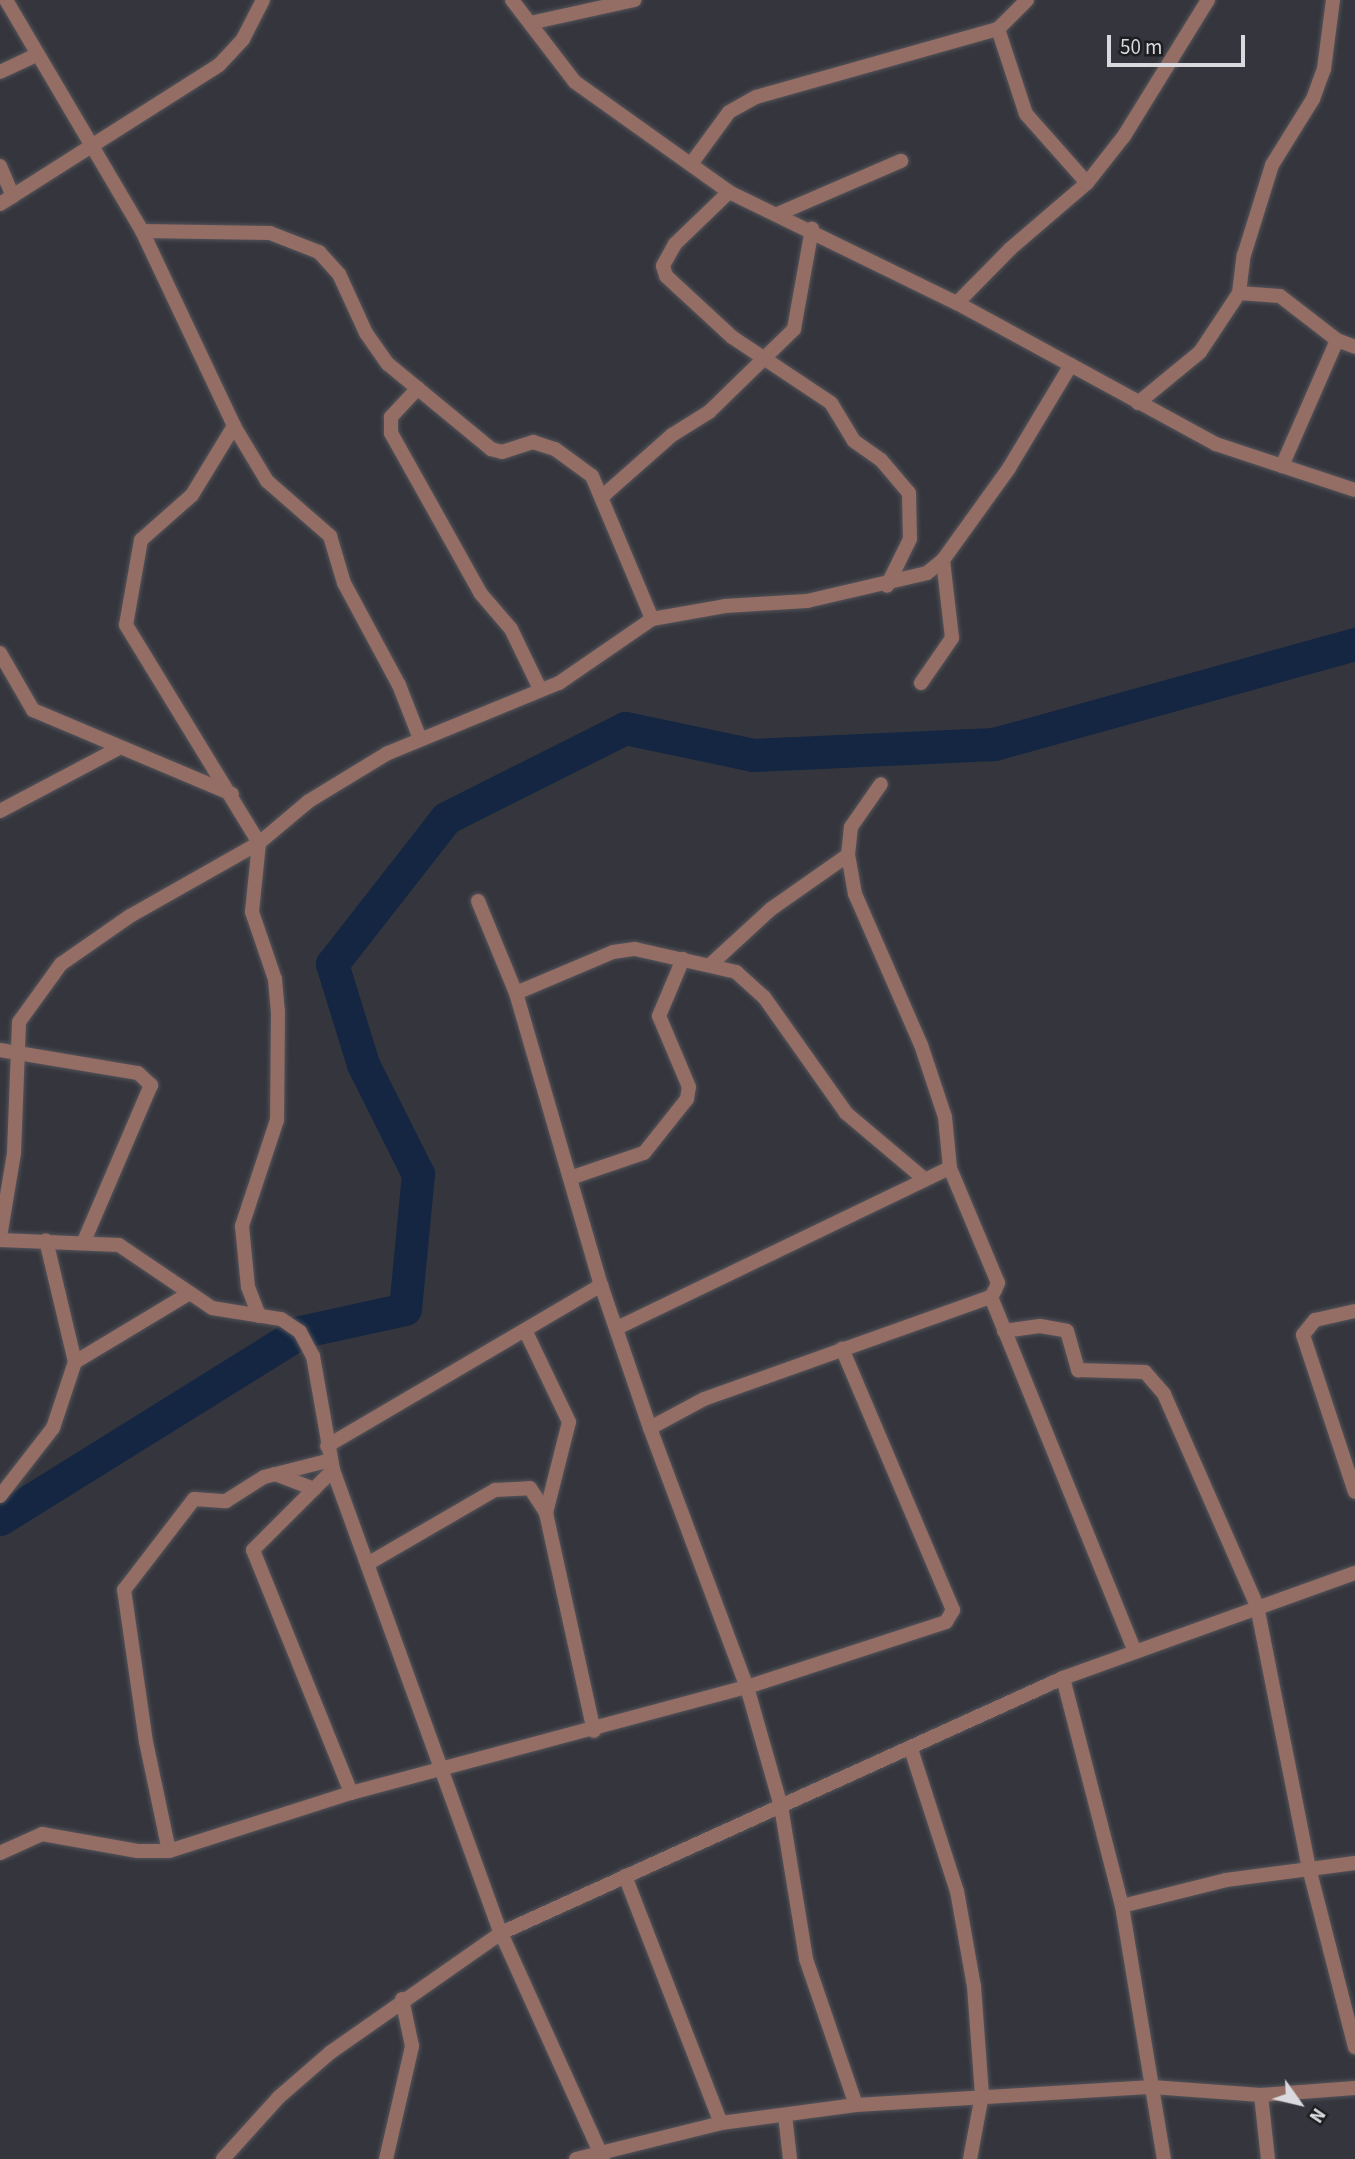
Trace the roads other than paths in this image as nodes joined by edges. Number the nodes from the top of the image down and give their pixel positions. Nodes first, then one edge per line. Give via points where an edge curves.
1 (6, 0) edge
2 (263, 0) edge
3 (512, 0) edge
4 (635, 0) edge
5 (1027, 0) edge
6 (1208, 0) edge
7 (1332, 0) edge
8 (530, 23) junction
9 (998, 29) junction
10 (34, 56) junction
11 (0, 72) edge
12 (93, 144) junction
13 (901, 161) dead end
14 (691, 164) junction
15 (0, 166) edge
16 (1087, 183) junction
17 (729, 192) junction
18 (13, 196) junction
19 (0, 204) edge
20 (780, 213) junction
21 (812, 229) junction
22 (142, 231) junction
23 (1239, 293) junction
24 (957, 303) junction
25 (1337, 341) junction
26 (1355, 347) edge
27 (767, 357) junction
28 (1071, 365) junction
29 (418, 388) junction
30 (1138, 403) junction
31 (234, 426) junction
32 (1282, 466) junction
33 (1355, 491) edge
34 (604, 495) junction
35 (943, 560) junction
36 (887, 586) junction
37 (653, 619) junction
38 (0, 653) edge
39 (921, 683) dead end
40 (540, 689) junction
41 (420, 738) junction
42 (119, 748) junction
43 (881, 784) dead end
44 (233, 795) junction
45 (0, 811) edge
46 (259, 843) junction
47 (848, 855) junction
48 (478, 901) dead end
49 (683, 960) junction
50 (710, 965) junction
51 (516, 993) junction
52 (7, 1050) edge
53 (950, 1168) junction
54 (922, 1177) junction
55 (570, 1178) junction
56 (0, 1238) edge
57 (46, 1240) junction
58 (85, 1240) junction
59 (601, 1285) junction
60 (188, 1294) junction
61 (991, 1297) junction
62 (1355, 1311) edge
63 (259, 1316) junction
64 (617, 1328) junction
65 (525, 1330) junction
66 (1004, 1331) junction
67 (842, 1349) junction
68 (75, 1362) junction
69 (650, 1428) junction
70 (330, 1459) junction
71 (275, 1474) junction
72 (314, 1489) junction
73 (1355, 1492) edge
74 (0, 1496) edge
75 (546, 1513) junction
76 (369, 1563) junction
77 (1355, 1573) edge
78 (1256, 1606) junction
79 (1134, 1649) junction
80 (1063, 1678) junction
81 (747, 1688) junction
82 (594, 1731) junction
83 (911, 1749) junction
84 (446, 1769) junction
85 (351, 1793) junction
86 (781, 1806) junction
87 (169, 1851) junction
88 (0, 1853) edge
89 (1355, 1863) edge
90 (1309, 1868) junction
91 (625, 1876) junction
92 (1122, 1906) junction
93 (501, 1933) junction
94 (402, 1999) junction
95 (1355, 2047) edge
96 (1152, 2087) junction
97 (1355, 2088) edge
98 (982, 2095) junction
99 (1261, 2095) junction
100 (856, 2105) junction
101 (785, 2115) junction
102 (721, 2123) junction
103 (601, 2155) edge
104 (387, 2158) edge
105 (223, 2159) edge
106 (576, 2159) edge
107 (790, 2159) edge
108 (970, 2159) edge
109 (1164, 2159) edge
110 (1268, 2159) edge

1 - 10 street
2 - 12 street via 231,55
3 - 8 street
4 - 8 street
5 - 9 street
6 - 16 street via 1124,136
7 - 23 street via 1324,69 1313,99 1272,165 1244,255
8 - 14 street via 575,82
9 - 14 street via 756,97 729,112
9 - 16 street via 1026,114
10 - 11 street
10 - 12 street
12 - 18 street
12 - 22 street
13 - 20 street
14 - 17 street
15 - 18 street
16 - 24 street via 1010,249
17 - 20 street
17 - 27 street via 675,244 663,266 666,276 732,337
18 - 19 street
20 - 21 street
21 - 24 street
21 - 27 street via 800,278 801,312 794,329
22 - 29 street via 270,233 319,252 339,274 387,364
22 - 31 street
23 - 25 street via 1280,296
23 - 30 street via 1200,352
24 - 28 street
25 - 26 street
25 - 32 street
27 - 34 street via 709,412 672,435
27 - 36 street via 831,403 854,442 881,460 909,493 910,539
28 - 30 street
28 - 35 street via 1009,468
29 - 34 street via 491,449 502,452 533,442 555,449 582,466
29 - 40 street via 391,417 391,433 481,594 511,629
30 - 32 street via 1216,444
31 - 41 street via 267,481 330,536 344,583 399,685
31 - 44 street via 192,495 141,540 126,625 129,637
32 - 33 street
34 - 37 street
35 - 36 street via 927,573
35 - 39 street via 952,638
36 - 37 street
37 - 40 street via 580,672
38 - 42 street via 33,710
40 - 41 street
41 - 46 street via 309,801
42 - 44 street
42 - 45 street
43 - 47 street via 851,827
44 - 46 street
46 - 52 street via 130,916 61,964 19,1022
46 - 63 street via 252,912 275,979 278,1011 277,1120 242,1226 248,1287
47 - 50 street via 771,909
47 - 53 street via 870,934 921,1045 945,1117
48 - 51 street
49 - 50 street
49 - 51 street via 635,949 613,952
49 - 55 street via 659,1016 689,1087 687,1099 644,1153
50 - 54 street via 747,978 846,1113
51 - 55 street
52 - 56 street via 14,1153
52 - 58 street via 138,1073 151,1084
53 - 54 street
53 - 61 street via 998,1283
54 - 64 street via 807,1241
55 - 59 street
56 - 57 street
57 - 58 street
57 - 68 street
58 - 60 street via 137,1253
59 - 64 street
59 - 65 street
60 - 63 street via 212,1308
60 - 68 street
61 - 66 street
61 - 67 street
62 - 73 street via 1315,1320 1303,1335
63 - 70 street via 281,1320 300,1332 313,1356
64 - 69 street
65 - 70 street
65 - 75 street via 569,1422
66 - 78 street via 1055,1327 1073,1340 1083,1373 1117,1368 1154,1378 1205,1480
66 - 79 street
67 - 69 street via 704,1399
67 - 81 street via 952,1618
68 - 74 street via 53,1428
69 - 81 street
70 - 71 street
70 - 72 street
70 - 76 street
71 - 72 street
71 - 87 street via 226,1501 194,1499 124,1590 146,1742
72 - 85 street via 257,1544 254,1561
75 - 76 street via 530,1488 495,1490
75 - 82 street
76 - 84 street
77 - 78 street
78 - 79 street
78 - 90 street
79 - 80 street
80 - 83 street
80 - 92 street
81 - 82 street
81 - 86 street
82 - 84 street
83 - 86 street
83 - 98 street via 957,1891 975,1986
84 - 85 street
84 - 93 street
85 - 87 street
86 - 91 street
86 - 100 street via 806,1959
87 - 88 street via 137,1851 42,1834
89 - 90 street
90 - 92 street via 1226,1880
90 - 95 street
91 - 93 street
91 - 102 street
92 - 96 street
93 - 94 street
93 - 103 street
94 - 104 street via 412,2046
94 - 105 street via 279,2097
96 - 98 street
96 - 99 street
96 - 109 street
97 - 99 street
98 - 100 street
98 - 108 street
99 - 110 street
100 - 101 street
101 - 102 street
101 - 107 street
102 - 103 street
103 - 106 street

